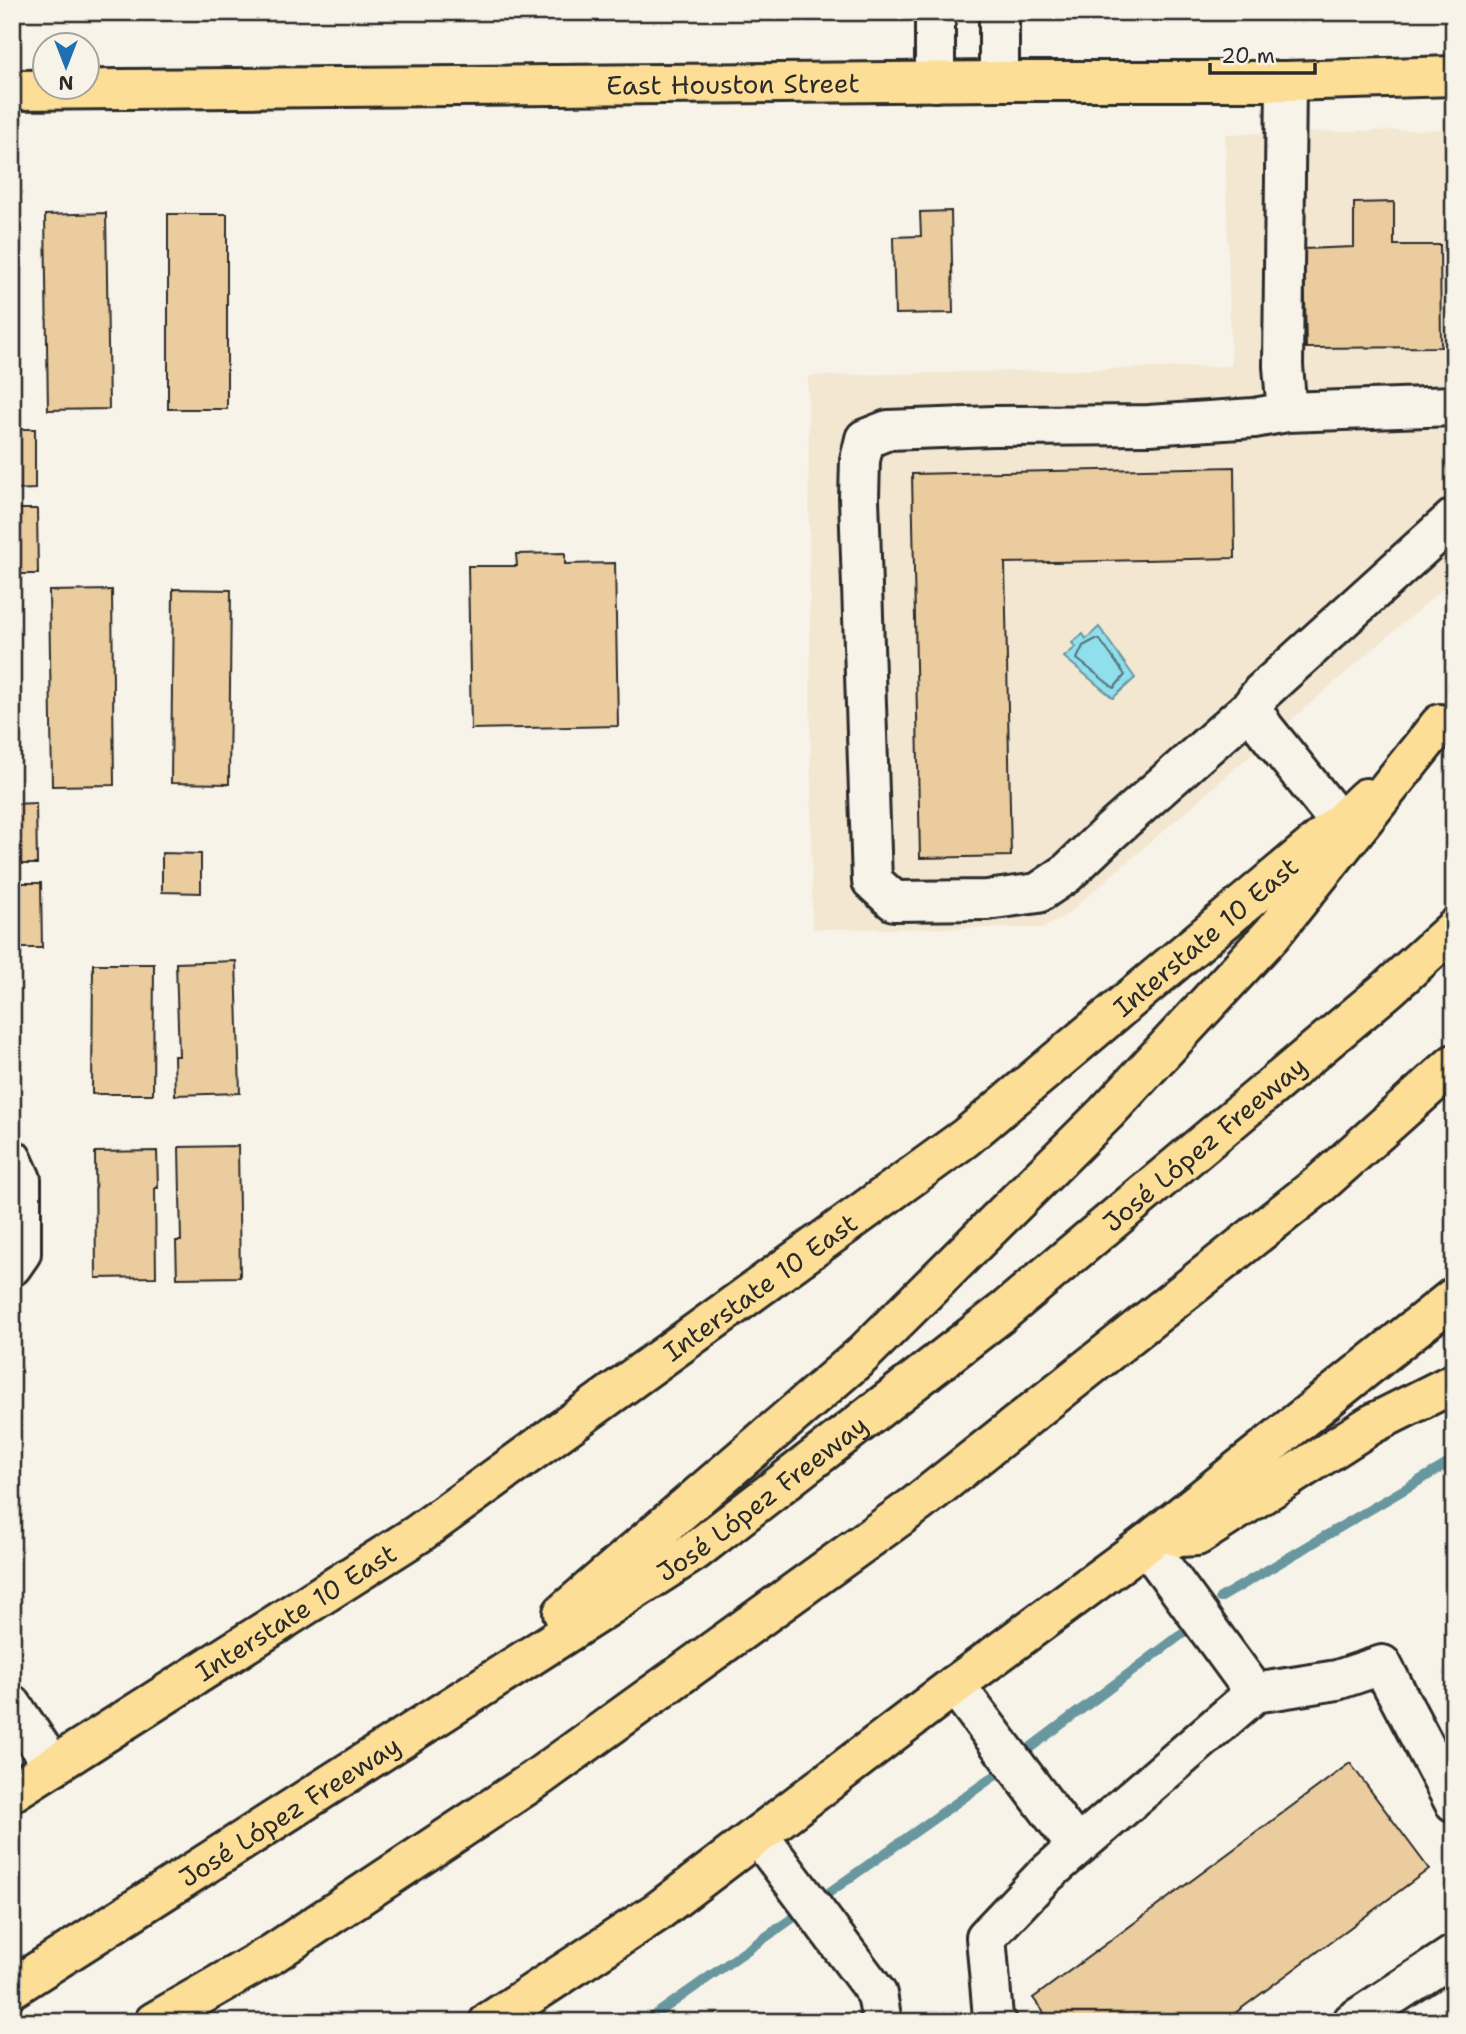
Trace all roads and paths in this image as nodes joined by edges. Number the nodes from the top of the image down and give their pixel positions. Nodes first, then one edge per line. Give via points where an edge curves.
1 (935, 12) edge
2 (999, 12) edge
3 (1454, 76) edge
4 (999, 81) junction
5 (1286, 81) junction
6 (935, 82) junction
7 (12, 90) edge
8 (1454, 406) edge
9 (1287, 412) junction
10 (1454, 517) edge
11 (1251, 707) junction
12 (1447, 718) edge
13 (1340, 823) junction
14 (1454, 929) edge
15 (1454, 1064) edge
16 (12, 1159) edge
17 (12, 1266) edge
18 (1454, 1297) edge
19 (1454, 1383) edge
20 (1154, 1538) junction
21 (956, 1685) junction
22 (1255, 1693) junction
23 (460, 1702) junction
24 (12, 1705) edge
25 (53, 1766) junction
26 (12, 1792) edge
27 (1454, 1802) edge
28 (758, 1835) junction
29 (1077, 1847) junction
30 (1454, 1955) edge
31 (12, 1988) edge
32 (154, 2022) edge
33 (489, 2022) edge
34 (881, 2022) edge
35 (996, 2022) edge
36 (1352, 2022) edge

1 - 6 street
2 - 4 street
3 - 5 main road, East Houston Street
4 - 5 main road, East Houston Street
4 - 6 main road, East Houston Street
5 - 9 street via 1283,366
6 - 7 main road, East Houston Street
8 - 9 street
9 - 11 street via 1149,425 888,430 865,439 860,460 872,881 894,901 987,900 1038,893 1066,874
10 - 11 street
11 - 13 street
12 - 13 main road, Interstate 10 East
12 - 23 main road via 1272,934 1106,1113 862,1355
13 - 25 main road, Interstate 10 East via 965,1138 418,1534
14 - 23 main road, José López Freeway via 1003,1312 695,1551
15 - 32 main road via 1320,1184 917,1504 536,1779 272,1954
16 - 17 street via 20,1179 20,1253
18 - 20 main road
19 - 20 main road via 1372,1424 1197,1536
20 - 21 main road
20 - 22 street
21 - 28 main road
21 - 29 street
22 - 27 street via 1338,1680 1382,1665
22 - 29 street
23 - 31 main road, José López Freeway
24 - 25 street
25 - 26 main road, Interstate 10 East
28 - 33 main road via 657,1912
28 - 34 street via 877,1994
29 - 35 street via 986,1937
30 - 36 street

